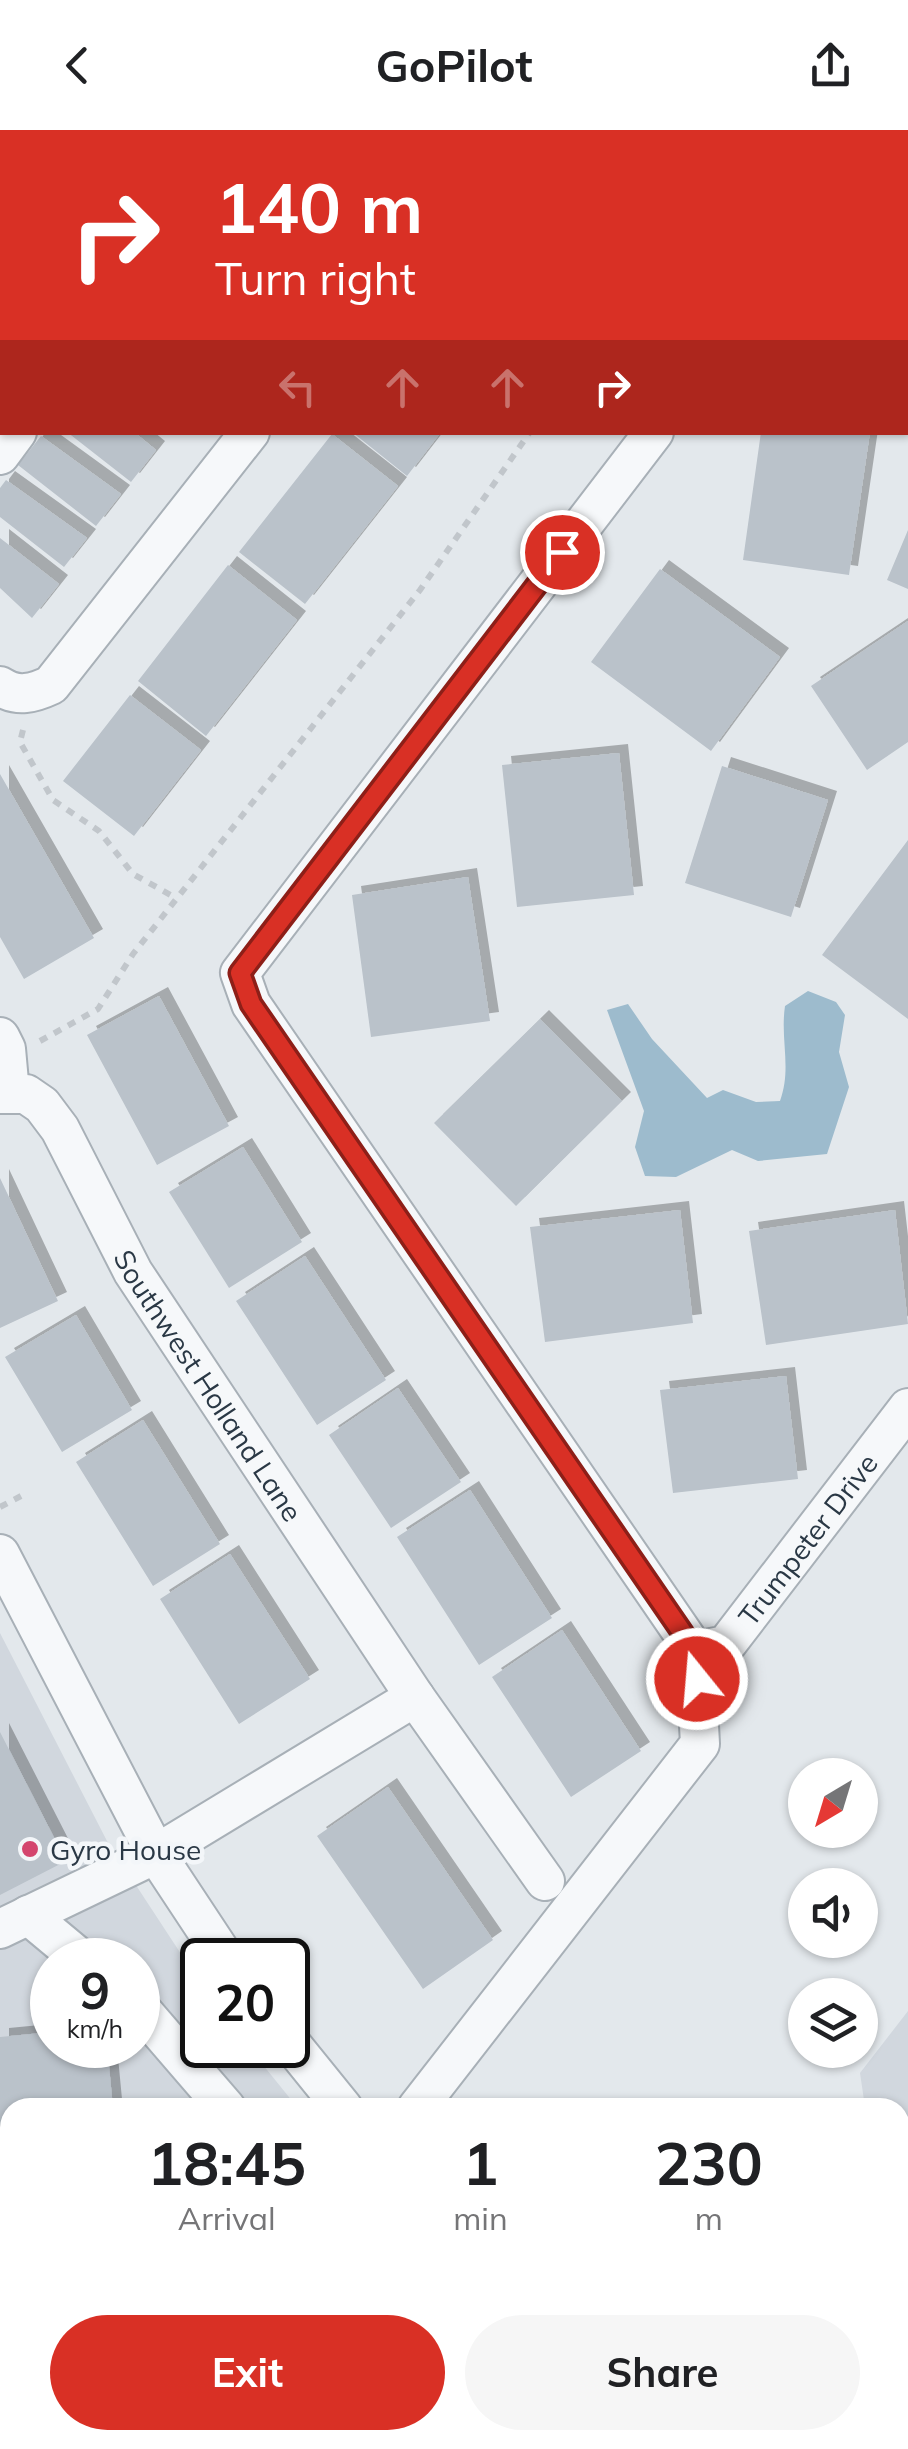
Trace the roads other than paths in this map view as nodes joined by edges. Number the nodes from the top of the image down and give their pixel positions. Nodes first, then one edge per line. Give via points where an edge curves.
1 (248, 435) edge
2 (652, 435) edge
3 (16, 690) edge
4 (3, 1043) edge
5 (5, 1094) edge
6 (908, 1408) edge
7 (0, 1554) edge
8 (695, 1651) junction
9 (415, 1697) junction
10 (156, 1854) junction
11 (545, 1881) dead end
12 (14, 1922) edge
13 (43, 1938) edge
14 (211, 1938) edge
15 (160, 2032) edge
16 (310, 2067) edge
17 (217, 2098) edge
18 (335, 2098) edge
19 (425, 2098) edge

1 - 3 street via 69,667 52,685
2 - 8 street via 240,973 251,1004
4 - 5 street
5 - 9 street, Southwest Holland Lane via 26,1094 60,1129 133,1272
6 - 8 street, Trumpeter Drive via 726,1645
7 - 10 street
8 - 19 street via 700,1744
9 - 10 street
9 - 11 street, Southwest Holland Lane
10 - 12 street
10 - 14 street
12 - 13 street
15 - 17 street
16 - 18 street

